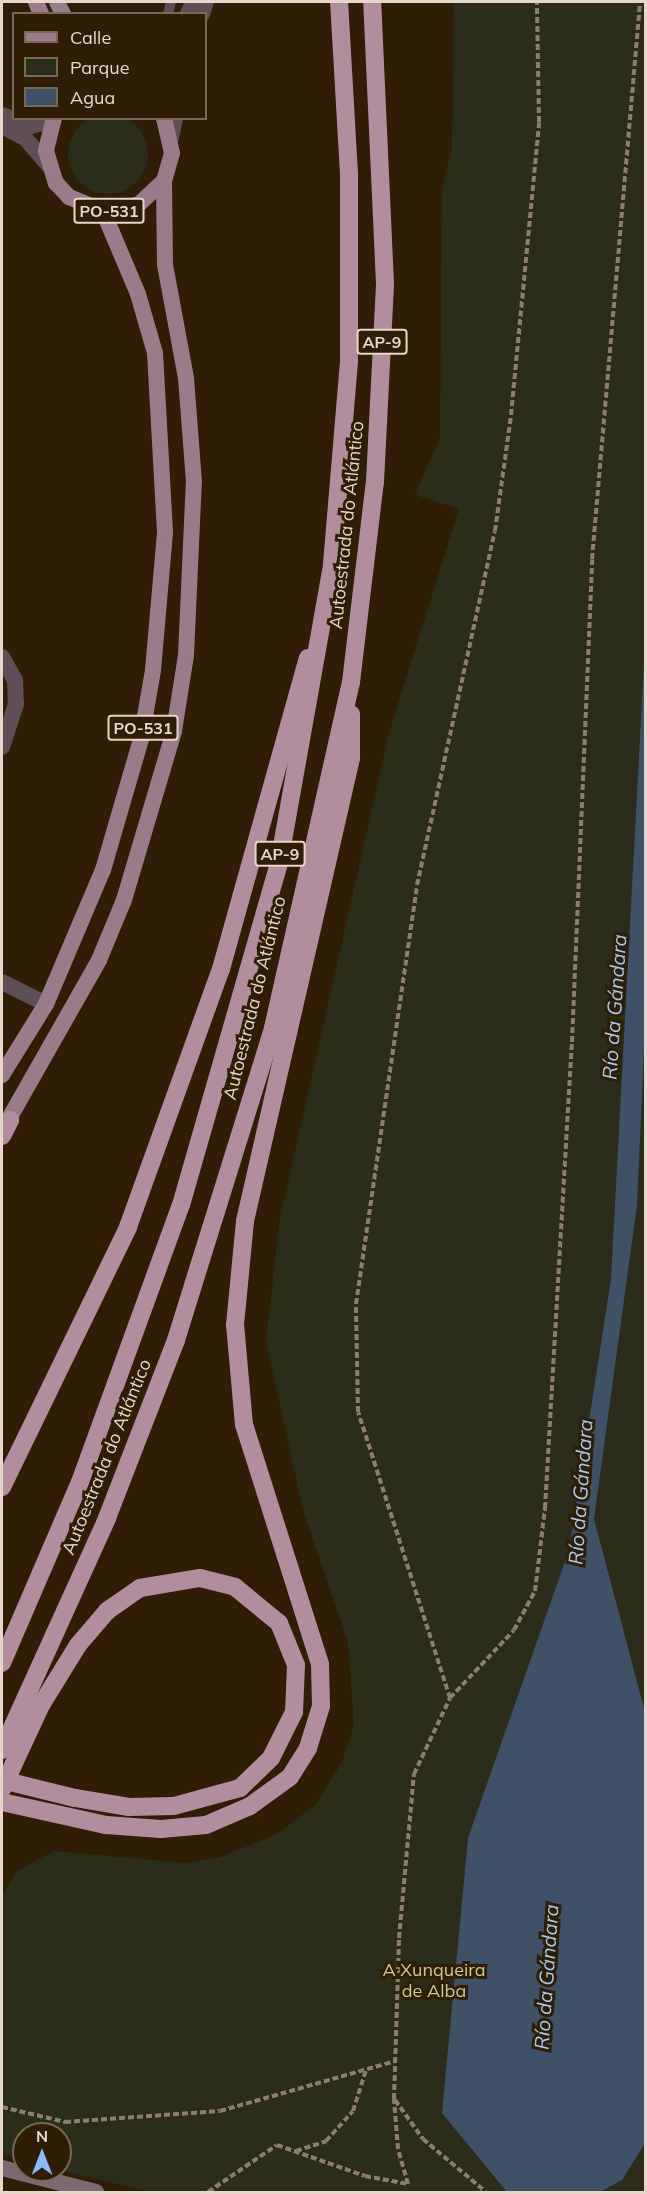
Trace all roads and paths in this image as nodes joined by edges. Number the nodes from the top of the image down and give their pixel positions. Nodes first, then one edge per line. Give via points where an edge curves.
1 (339, 2) edge
2 (372, 2) edge
3 (537, 2) edge
4 (640, 2) edge
5 (15, 120) edge
6 (51, 120) edge
7 (54, 120) edge
8 (165, 120) edge
9 (175, 120) edge
10 (2, 126) edge
11 (171, 138) junction
12 (49, 166) junction
13 (164, 181) junction
14 (103, 211) junction
15 (332, 564) junction
16 (2, 657) edge
17 (351, 682) junction
18 (2, 747) edge
19 (2, 982) edge
20 (46, 1004) junction
21 (2, 1075) edge
22 (4, 1129) edge
23 (2, 1487) edge
24 (645, 1503) edge
25 (645, 1604) edge
26 (2, 1663) edge
27 (450, 1698) junction
28 (2, 1750) edge
29 (2, 1780) edge
30 (2, 1789) edge
31 (2, 1802) edge
32 (395, 2061) junction
33 (366, 2069) junction
34 (394, 2099) junction
35 (2, 2107) edge
36 (295, 2151) junction
37 (2, 2168) edge
38 (96, 2193) edge
39 (208, 2193) edge
40 (486, 2193) edge

1 - 15 highway, Autoestrada do Atlántico / AP-9 via 349,174 349,360
2 - 17 highway, Autoestrada do Atlántico / AP-9 via 385,284 375,483
3 - 27 path via 538,122 511,415 495,531 417,885 356,1304 358,1412
4 - 27 path via 592,559 545,1508 535,1591 514,1630
5 - 6 street via 31,126
7 - 12 main road
8 - 11 main road, PO-531
9 - 11 street
10 - 12 street via 25,138
11 - 13 main road, PO-531
12 - 14 main road, PO-531 via 69,197
13 - 14 main road, PO-531 via 138,205
13 - 22 main road, PO-531 via 165,265 186,378 194,482 188,632 176,720 124,900 99,960
14 - 20 main road, PO-531 via 138,294 155,353 165,532 141,739 103,870
15 - 23 highway via 220,969 129,1227
15 - 26 highway, Autoestrada do Atlántico / AP-9 via 279,863 226,1062 182,1205 80,1482
16 - 18 street via 15,680 16,704
17 - 28 highway, Autoestrada do Atlántico / AP-9 via 273,1028 176,1340 107,1518
17 - 31 highway via 351,758 245,1221 235,1325 244,1425 267,1508 296,1578 320,1664 321,1706 308,1748 290,1777 250,1806 206,1825 161,1829 69,1819
19 - 20 street
20 - 21 main road, PO-531
24 - 25 path
27 - 32 path via 414,1774
29 - 30 highway, bridge via 75,1798 129,1807 174,1806 240,1788 271,1758 294,1712 296,1665 279,1623 235,1587 200,1578 140,1588 107,1611 78,1645 41,1705
32 - 33 path
32 - 34 path
33 - 35 path via 220,2111 65,2122
33 - 36 path via 353,2111 326,2141
34 - 36 path via 398,2149 408,2184 365,2176
34 - 40 path via 423,2139
36 - 39 path via 277,2145
37 - 38 main road

